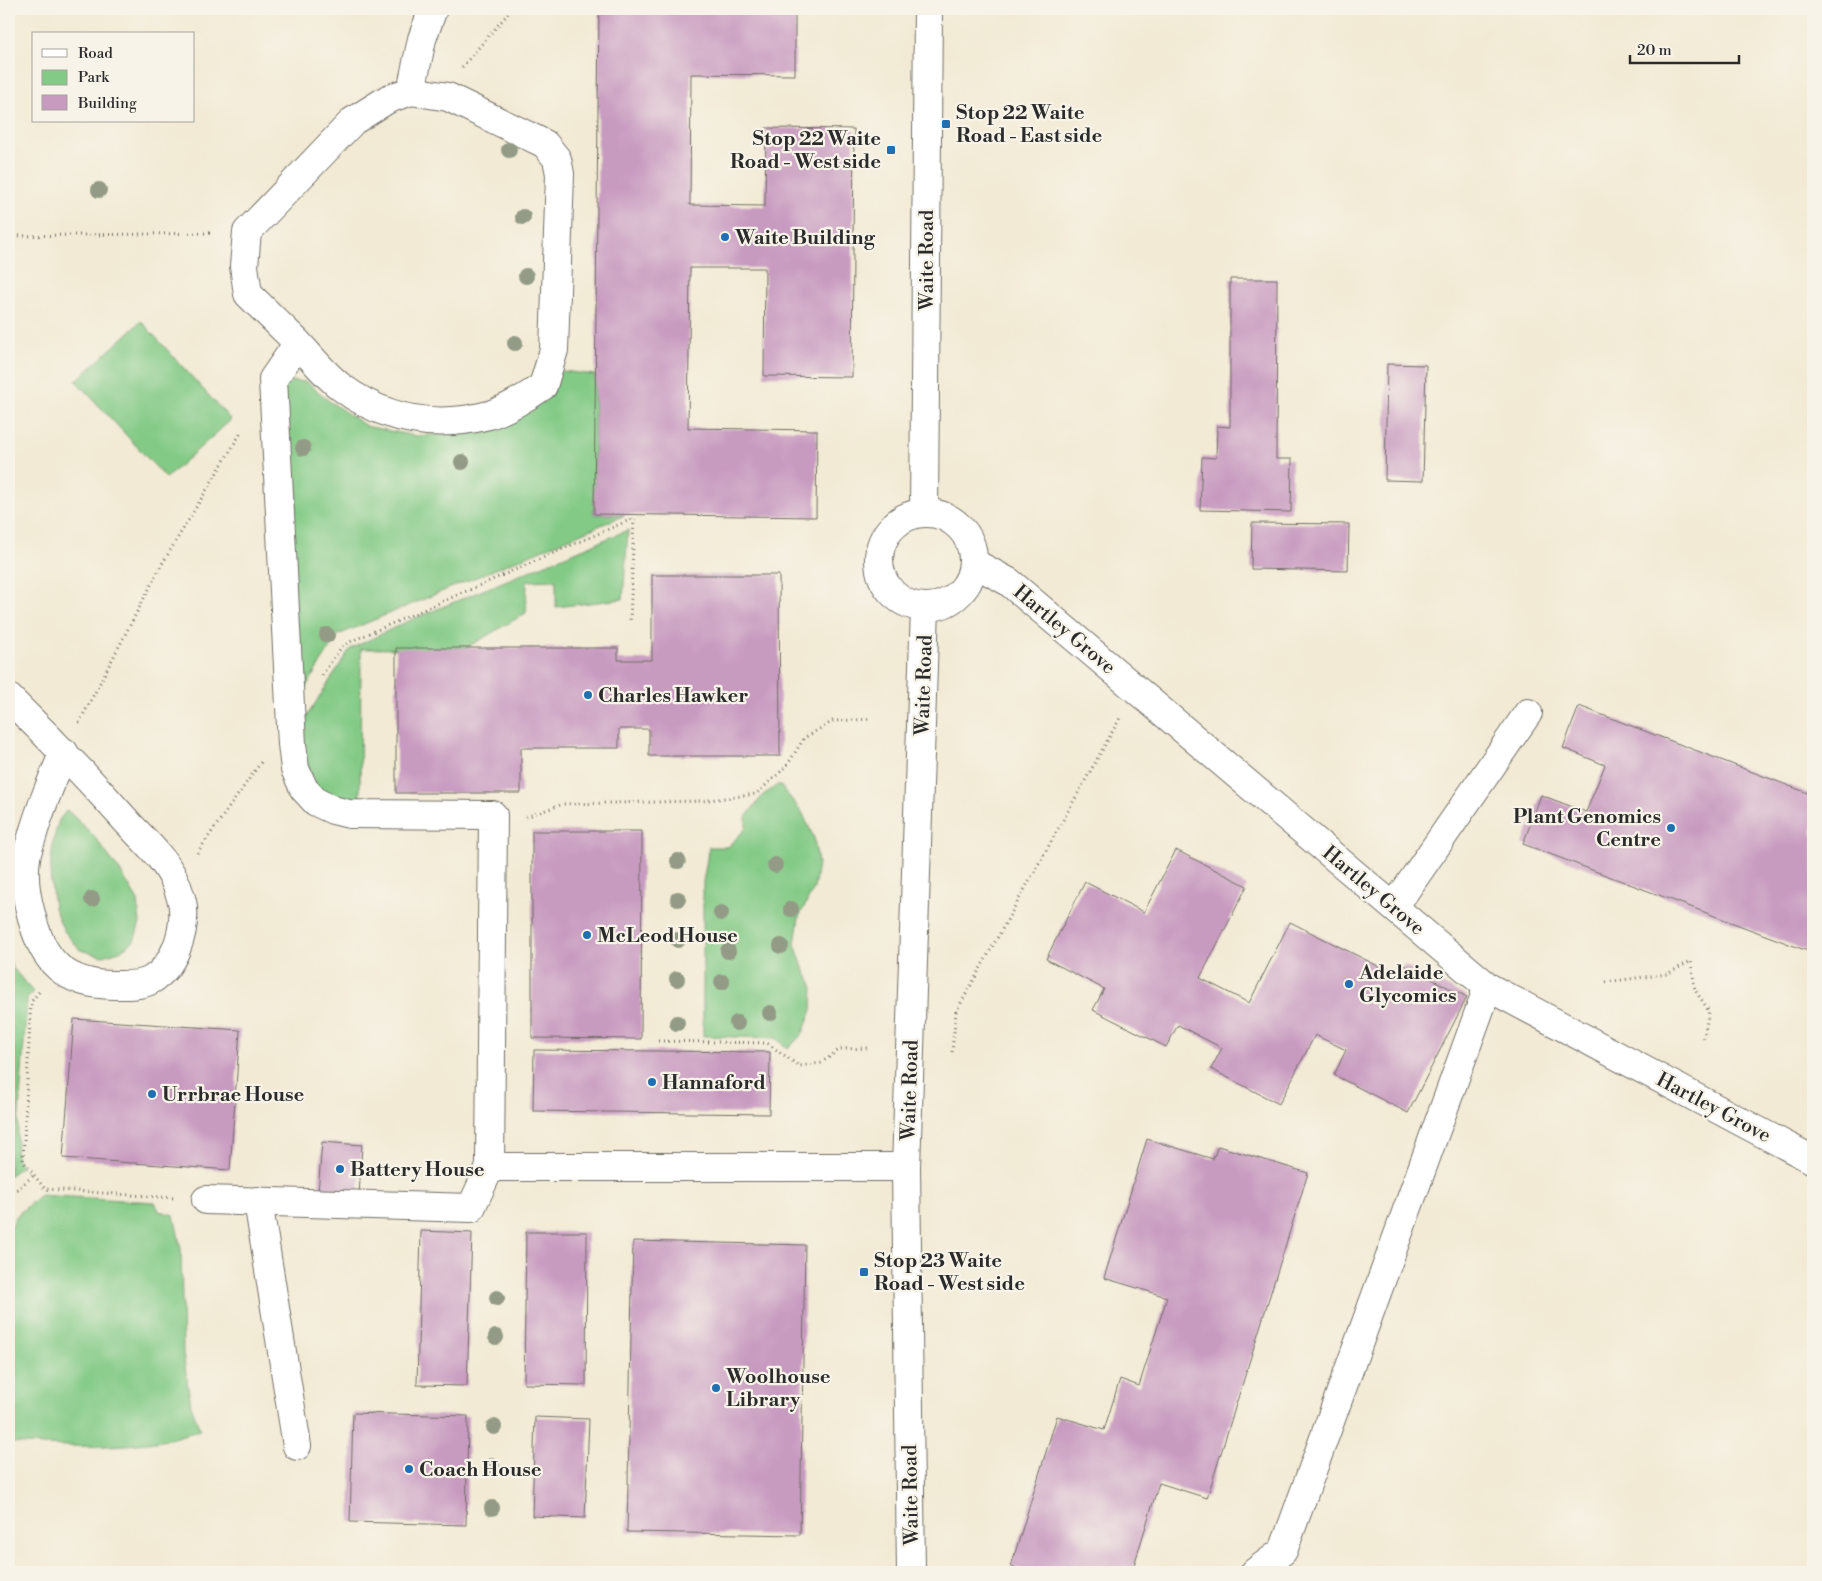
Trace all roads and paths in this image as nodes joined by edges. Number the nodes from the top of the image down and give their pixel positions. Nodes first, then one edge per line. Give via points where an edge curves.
1 (433, 9) edge
2 (928, 9) edge
3 (411, 90) junction
4 (246, 232) junction
5 (9, 236) edge
6 (298, 343) junction
7 (243, 429) dead end
8 (924, 512) junction
9 (974, 563) junction
10 (926, 608) junction
11 (630, 623) dead end
12 (1136, 689) junction
13 (9, 698) edge
14 (1528, 713) dead end
15 (872, 719) dead end
16 (291, 720) junction
17 (64, 752) junction
18 (262, 761) dead end
19 (493, 830) junction
20 (176, 884) junction
21 (1394, 907) junction
22 (58, 968) junction
23 (1606, 982) dead end
24 (1488, 987) junction
25 (658, 1041) dead end
26 (1703, 1042) dead end
27 (869, 1048) dead end
28 (952, 1052) dead end
29 (1813, 1160) edge
30 (490, 1167) junction
31 (906, 1167) junction
32 (34, 1175) junction
33 (9, 1196) edge
34 (206, 1200) joint
35 (258, 1202) junction
36 (297, 1446) dead end
37 (911, 1572) edge
38 (1255, 1572) edge

1 - 3 street via 422,39
2 - 8 street, Waite Road
3 - 4 street via 388,99 353,121
3 - 6 street via 448,97 545,144 557,159 560,174 554,350 543,386 490,414 444,422 408,420 372,407 340,386
4 - 5 path
4 - 6 street via 244,266 248,294
6 - 16 street via 273,378
7 - 17 path via 162,564
8 - 9 street via 940,514 956,522 973,546
8 - 10 street via 909,515 894,524 884,536 879,551 879,567 884,583 895,596
9 - 10 street via 970,580 961,593 947,603
9 - 12 street, Hartley Grove via 1009,582
10 - 31 street, Waite Road
11 - 16 path via 634,518 343,645
12 - 21 street, Hartley Grove
12 - 28 path via 956,1012
13 - 17 street
14 - 21 street
15 - 19 path via 833,721 804,738 786,767 756,794 702,801 563,804
16 - 19 street via 295,769 304,789 316,802 349,814 493,815
17 - 20 street via 163,861
17 - 22 street via 38,816 26,858 25,892 34,929
18 - 20 path
19 - 30 street
20 - 22 street via 184,906 182,927 165,969 150,981 97,985 72,978
21 - 24 street, Hartley Grove
22 - 32 path via 31,1002 23,1161
23 - 26 path via 1667,974 1691,961 1695,990 1709,1011
24 - 29 street, Hartley Grove
24 - 38 street via 1283,1552
25 - 27 path via 767,1043 799,1066 821,1063 840,1049
30 - 31 street
30 - 35 street via 471,1208
31 - 37 street, Waite Road
32 - 33 path
32 - 34 path via 45,1189
34 - 35 street
35 - 36 street

